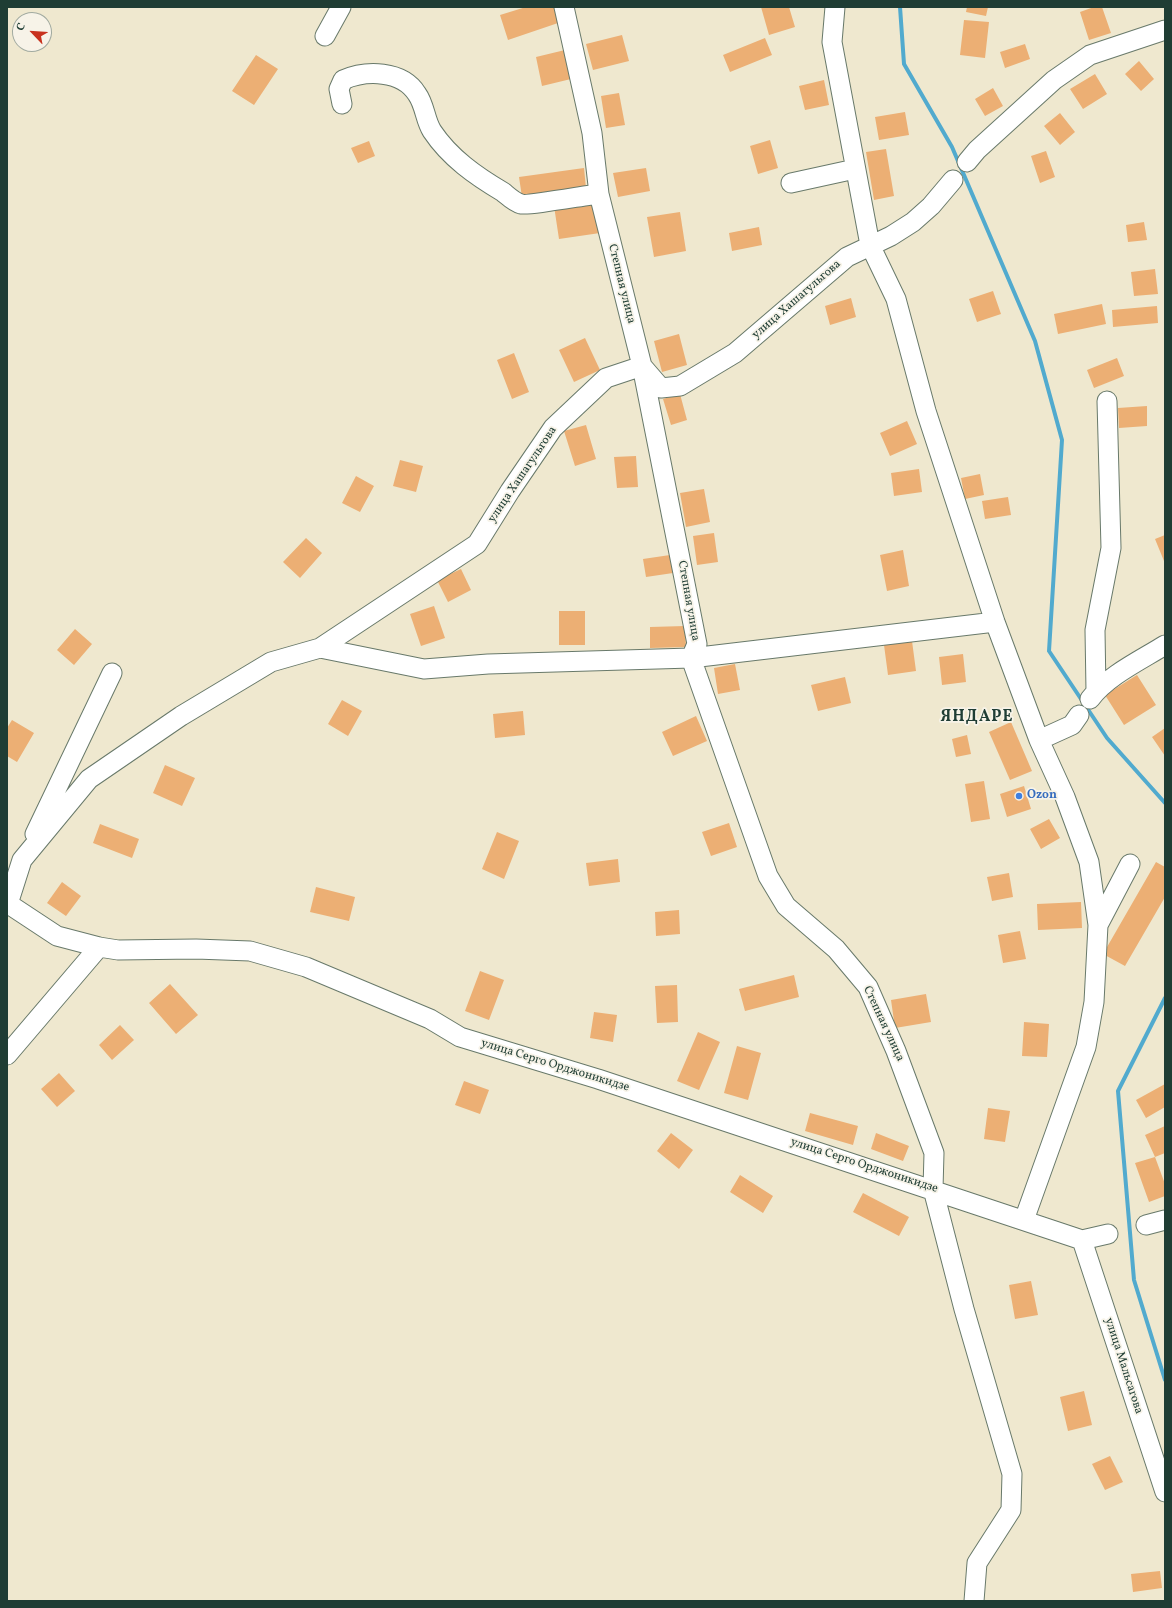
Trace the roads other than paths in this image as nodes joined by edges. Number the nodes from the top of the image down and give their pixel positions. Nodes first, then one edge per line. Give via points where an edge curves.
1 (341, 7) edge
2 (564, 7) edge
3 (820, 7) edge
4 (835, 7) edge
5 (1165, 30) edge
6 (325, 36) dead end
7 (832, 42) junction
8 (342, 104) dead end
9 (967, 162) dead end
10 (855, 169) junction
11 (953, 180) dead end
12 (791, 183) dead end
13 (599, 194) junction
14 (870, 245) junction
15 (642, 366) junction
16 (1107, 401) dead end
17 (995, 622) junction
18 (1165, 645) edge
19 (320, 648) junction
20 (691, 658) junction
21 (112, 672) dead end
22 (1088, 702) junction
23 (1039, 740) junction
24 (22, 860) junction
25 (1130, 864) dead end
26 (8, 903) edge
27 (1098, 926) junction
28 (99, 947) junction
29 (7, 1055) edge
30 (933, 1189) junction
31 (1024, 1220) junction
32 (1146, 1225) dead end
33 (1165, 1225) edge
34 (1108, 1234) dead end
35 (1082, 1240) junction
36 (1165, 1492) edge
37 (974, 1601) edge

1 - 6 street
2 - 13 street, Степная улица via 592,133
3 - 7 street
4 - 7 street
5 - 9 street via 1090,55 1054,80
7 - 10 street
8 - 13 street via 339,88 343,80 374,72 388,75 404,82 417,94 432,130 452,156 521,204
10 - 12 street
10 - 14 street
11 - 14 street, улица Хашагульгова via 913,222
13 - 15 street, Степная улица
14 - 15 street, улица Хашагульгова via 847,257 735,354 680,386 661,388
14 - 17 street via 896,299 926,411
15 - 19 street, улица Хашагульгова via 606,378 553,428 477,544
15 - 20 street, Степная улица via 697,644
16 - 22 street via 1111,548 1095,630
17 - 20 street
17 - 23 street
18 - 22 street via 1126,669
19 - 20 street via 424,669 488,664
19 - 24 street via 271,662 181,716 89,779
20 - 30 street, Степная улица via 768,876 786,906 836,949 868,987 896,1051 934,1153
21 - 24 street
22 - 23 street via 1072,725
23 - 27 street via 1065,797 1089,862
24 - 26 street
25 - 27 street
26 - 28 street, улица Серго Орджоникидзе via 58,936
27 - 31 street via 1094,1002 1086,1048
28 - 29 street
28 - 30 street, улица Серго Орджоникидзе via 118,950 196,949 250,952 306,967 430,1019 460,1037 598,1079
30 - 31 street, улица Серго Орджоникидзе
30 - 37 street, Степная улица via 964,1309 1012,1474 1011,1510 977,1563
31 - 35 street, улица Серго Орджоникидзе
32 - 33 street
34 - 35 street
35 - 36 street, улица Мальсагова

